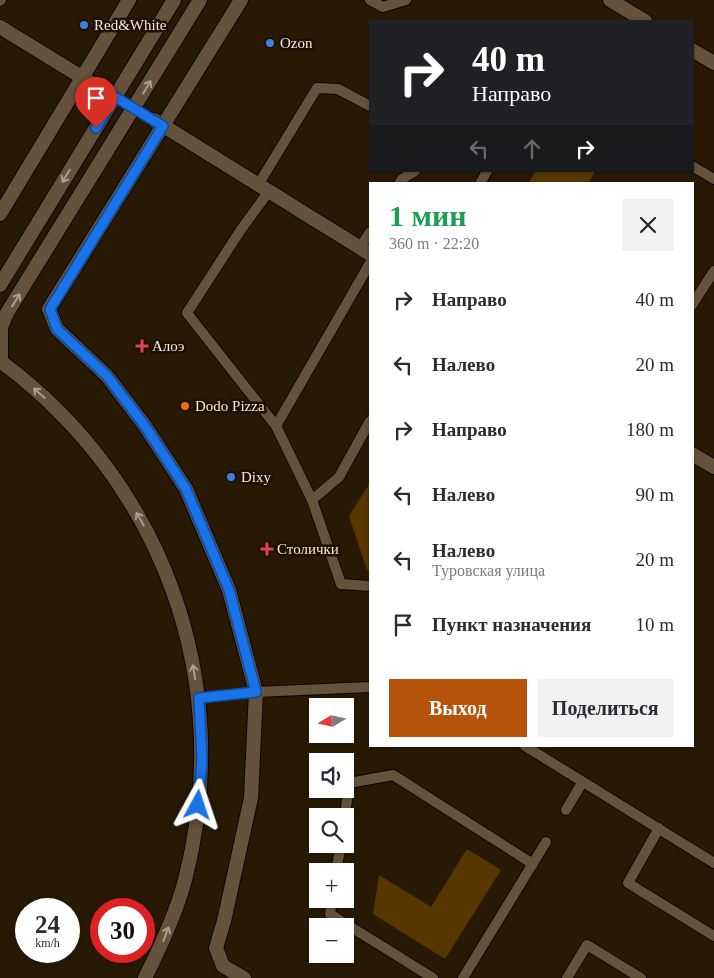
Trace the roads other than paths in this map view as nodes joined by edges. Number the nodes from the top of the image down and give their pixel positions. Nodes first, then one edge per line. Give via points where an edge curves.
1 (129, 0) edge
2 (174, 0) edge
3 (200, 0) edge
4 (241, 0) edge
5 (370, 0) edge
6 (406, 0) edge
7 (610, 0) edge
8 (643, 20) edge
9 (0, 27) edge
10 (694, 51) edge
11 (714, 63) edge
12 (83, 77) junction
13 (111, 94) junction
14 (369, 105) edge
15 (134, 108) junction
16 (158, 123) junction
17 (694, 167) edge
18 (415, 172) edge
19 (714, 179) edge
20 (404, 182) edge
21 (263, 188) junction
22 (0, 214) edge
23 (369, 236) edge
24 (365, 251) edge
25 (369, 265) edge
26 (714, 271) edge
27 (0, 284) edge
28 (694, 301) edge
29 (1, 362) edge
30 (369, 423) edge
31 (276, 426) junction
32 (694, 455) edge
33 (714, 466) edge
34 (312, 500) junction
35 (369, 586) edge
36 (369, 687) edge
37 (256, 692) junction
38 (199, 698) junction
39 (527, 747) edge
40 (582, 783) junction
41 (346, 808) edge
42 (566, 810) dead end
43 (659, 828) junction
44 (546, 842) dead end
45 (714, 863) edge
46 (532, 864) junction
47 (331, 908) edge
48 (714, 936) edge
49 (145, 978) edge
50 (244, 978) edge
51 (433, 978) edge
52 (463, 978) edge
53 (567, 978) edge
54 (641, 978) edge

1 - 12 street
2 - 13 street
15 -> 3 street
4 - 16 street
5 - 6 lane via 383,7
7 - 8 street
9 - 12 street
10 - 11 street
12 - 13 street
12 - 22 street
13 - 15 lane
13 -> 27 street
14 - 21 lane via 338,89 317,88
15 - 16 lane
29 -> 15 street via 1,328 7,313
16 - 21 street
16 - 37 street via 50,309 57,329 107,376 186,489 229,590
17 - 19 lane
18 - 20 lane
21 - 24 street
21 - 31 lane via 240,231 187,313
23 - 24 lane
25 - 31 lane
26 - 28 lane
38 -> 29 street via 182,620 168,577 142,520 108,467 67,419
30 - 34 lane via 339,476
31 - 34 lane
32 - 33 street
34 - 35 lane via 341,584
36 - 37 lane
37 - 38 lane
37 - 50 street via 251,798 216,948 223,966
49 -> 38 street via 165,939 185,881 197,821 202,760
39 - 40 lane
40 - 42 lane
40 - 43 lane
41 - 46 lane via 350,783 393,775
43 - 45 lane
43 - 48 lane via 628,882
44 - 46 lane
46 - 52 lane
47 - 51 lane via 330,914
53 - 54 lane via 587,945

